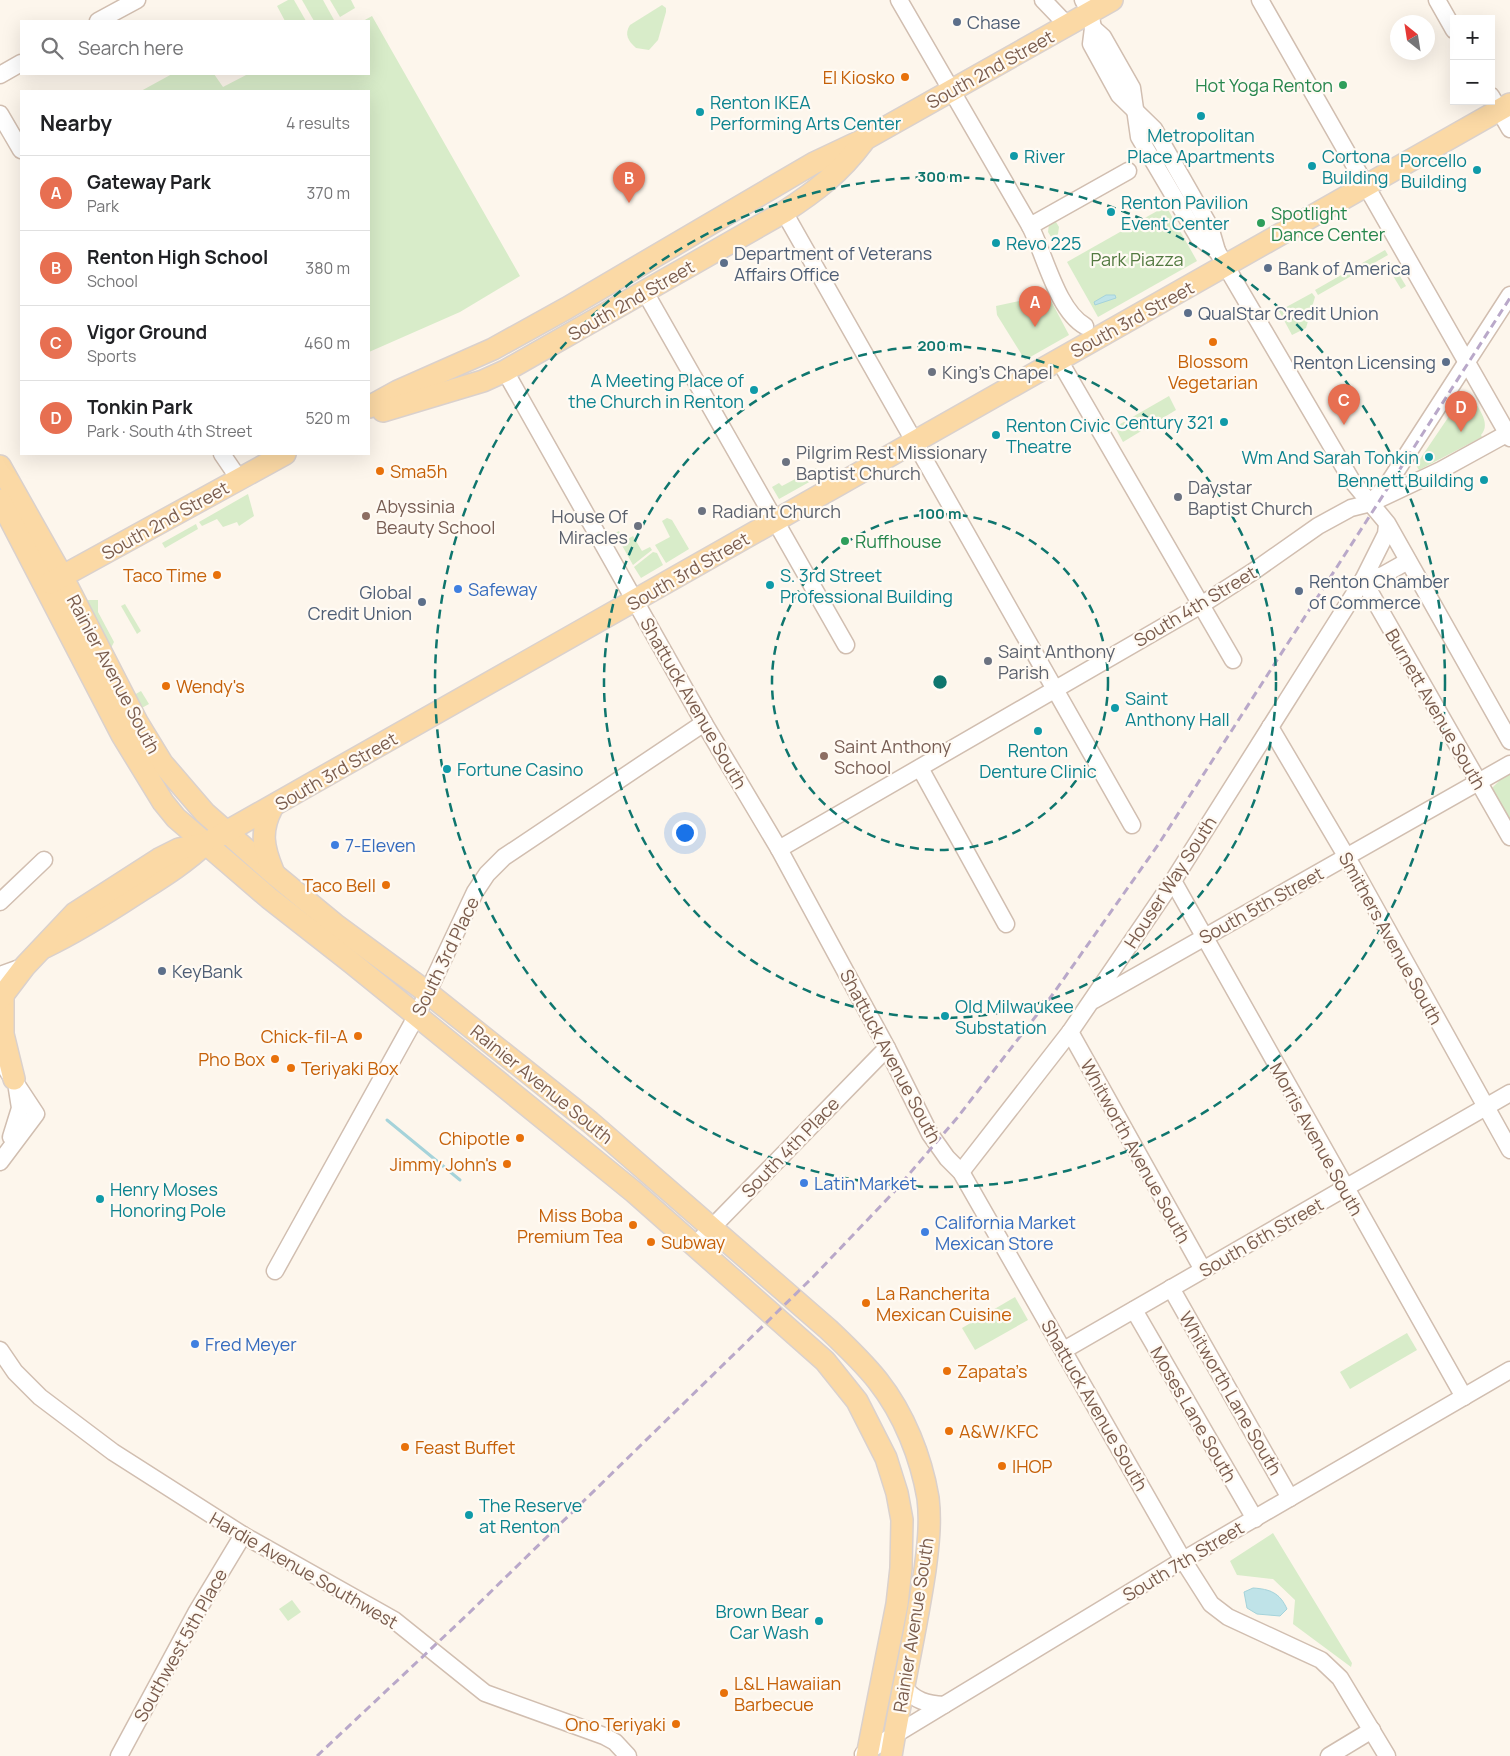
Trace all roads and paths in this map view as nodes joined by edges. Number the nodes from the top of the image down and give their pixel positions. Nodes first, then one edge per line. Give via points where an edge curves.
1 (137, 0) edge
2 (899, 0) edge
3 (1044, 0) edge
4 (1112, 0) edge
5 (1260, 0) edge
6 (1437, 0) edge
7 (1089, 13) edge
8 (100, 20) edge
9 (1450, 23) edge
10 (1068, 25) junction
11 (20, 64) edge
12 (0, 75) edge
13 (951, 91) junction
14 (1500, 103) edge
15 (0, 114) edge
16 (1510, 129) edge
17 (867, 138) junction
18 (20, 148) edge
19 (1128, 171) dead end
20 (1366, 186) junction
21 (784, 212) junction
22 (1030, 226) junction
23 (1222, 258) junction
24 (645, 292) junction
25 (1510, 295) edge
26 (1089, 333) junction
27 (1058, 360) junction
28 (1466, 363) junction
29 (505, 371) junction
30 (370, 406) edge
31 (370, 417) edge
32 (1509, 434) edge
33 (914, 442) junction
34 (223, 455) edge
35 (283, 455) edge
36 (0, 466) edge
37 (239, 479) junction
38 (0, 500) edge
39 (1371, 503) junction
40 (776, 521) junction
41 (1387, 525) junction
42 (1408, 561) junction
43 (1362, 580) junction
44 (53, 581) junction
45 (635, 601) junction
46 (1201, 605) junction
47 (846, 645) dead end
48 (1233, 660) dead end
49 (1055, 688) junction
50 (704, 723) junction
51 (1270, 727) junction
52 (1510, 741) edge
53 (1510, 764) edge
54 (920, 768) junction
55 (1478, 782) junction
56 (272, 808) junction
57 (765, 825) junction
58 (1132, 825) dead end
59 (227, 832) junction
60 (1510, 838) edge
61 (794, 840) junction
62 (205, 844) junction
63 (779, 849) junction
64 (1346, 857) junction
65 (44, 860) dead end
66 (274, 874) junction
67 (1173, 881) junction
68 (0, 902) edge
69 (1006, 924) dead end
70 (1203, 937) junction
71 (1, 989) edge
72 (428, 993) junction
73 (1090, 1002) junction
74 (417, 1015) junction
75 (1070, 1032) junction
76 (887, 1048) junction
77 (0, 1060) edge
78 (7, 1078) edge
79 (1510, 1093) edge
80 (1486, 1107) junction
81 (1510, 1150) edge
82 (2, 1158) edge
83 (961, 1172) junction
84 (1345, 1188) junction
85 (713, 1229) junction
86 (694, 1246) junction
87 (1203, 1270) junction
88 (275, 1271) dead end
89 (1171, 1288) junction
90 (1134, 1310) junction
91 (0, 1350) edge
92 (1064, 1350) junction
93 (1510, 1370) edge
94 (1464, 1396) junction
95 (1290, 1498) junction
96 (1255, 1519) junction
97 (242, 1535) junction
98 (1183, 1560) junction
99 (904, 1687) junction
100 (944, 1705) junction
101 (1372, 1730) junction
102 (895, 1734) junction
103 (864, 1754) edge
104 (118, 1756) edge
105 (628, 1756) edge
106 (891, 1756) edge
107 (1329, 1756) edge
108 (1387, 1756) edge

1 - 8 street
2 - 13 street
3 - 10 street
4 - 7 main road, South 2nd Street
5 - 20 street
6 - 9 street
7 - 10 main road, South 2nd Street
7 - 23 street via 1091,44 1119,95 1136,111 1140,137 1198,238
10 - 13 main road, South 2nd Street
11 - 12 street
13 - 17 main road, South 2nd Street
13 - 22 street
14 - 16 street
14 - 20 main road, South 3rd Street
15 - 18 street
17 - 21 main road, South 2nd Street via 844,167 815,192
17 - 30 main road, South 2nd Street via 814,163 493,349 398,390
19 - 22 street
20 - 23 main road, South 3rd Street
20 - 28 street
21 - 24 main road, South 2nd Street
21 - 33 street
22 - 26 street via 1056,287 1075,320
23 - 26 main road, South 3rd Street
23 - 39 street via 1352,481
24 - 29 main road, South 2nd Street
24 - 40 street
25 - 28 street
26 - 27 main road, South 3rd Street
27 - 33 main road, South 3rd Street
27 - 46 street
28 - 32 street
28 - 39 street via 1386,487
29 - 31 main road, South 2nd Street
29 - 45 street, Shattuck Avenue South
32 - 39 street, South 4th Street
33 - 40 main road, South 3rd Street
33 - 49 street
34 - 37 street
35 - 37 main road, South 2nd Street
36 - 44 main road, Rainier Avenue South
37 - 44 main road, South 2nd Street
38 - 44 main road, Rainier Avenue South
39 - 41 street
39 - 46 street, South 4th Street via 1351,508 1318,526
40 - 45 main road, South 3rd Street
40 - 47 street
41 - 42 street
41 - 43 street via 1386,534
42 - 43 street via 1383,575
42 - 52 street
43 - 51 street, Houser Way South
43 - 55 street, Burnett Avenue South
44 - 59 main road, Rainier Avenue South via 162,763 205,813
44 - 62 main road, Rainier Avenue South via 60,620 105,704 163,802
45 - 50 street, Shattuck Avenue South
45 - 56 main road, South 3rd Street
46 - 48 street
46 - 49 street, South 4th Street
49 - 54 street, South 4th Street
49 - 58 street
50 - 57 street, Shattuck Avenue South
50 - 72 street, South 3rd Place via 504,857 475,892
51 - 64 street, Smithers Avenue South
51 - 67 street, Houser Way South
53 - 55 street, South 5th Street
54 - 61 street, South 4th Street
54 - 69 street
55 - 60 street, Burnett Avenue South
55 - 64 street, South 5th Street
56 - 59 main road, South 3rd Street
56 - 66 main road via 263,836
57 - 61 street
57 - 63 street, Shattuck Avenue South
59 - 62 main road, South 3rd Street
59 - 66 main road, Rainier Avenue South
61 - 63 street, South 4th Street
62 - 71 main road, South 3rd Street via 178,849 75,913
62 - 74 main road, Rainier Avenue South
63 - 76 street, Shattuck Avenue South
64 - 70 street, South 5th Street
64 - 80 street, Smithers Avenue South
65 - 68 street
66 - 72 main road, Rainier Avenue South via 337,926
67 - 70 street, Morris Avenue South
67 - 73 street, Houser Way South
70 - 73 street, South 5th Street
70 - 84 street, Morris Avenue South
71 - 78 main road
72 - 74 street, South 3rd Place
72 - 85 main road, Rainier Avenue South via 609,1138
73 - 75 street, Houser Way South
74 - 86 main road, Rainier Avenue South via 634,1192
74 - 88 street, South 3rd Place
75 - 83 street, Houser Way South
75 - 87 street, Whitworth Avenue South
76 - 83 street, Shattuck Avenue South via 930,1134
76 - 85 street, South 4th Place via 772,1164
77 - 78 street
78 - 82 street via 20,1108
78 - 82 street via 36,1114
79 - 80 street, South 6th Street
80 - 81 street, Smithers Avenue South
80 - 84 street, South 6th Street
83 - 92 street, Shattuck Avenue South
84 - 87 street, South 6th Street
84 - 94 street, Morris Avenue South
85 - 86 street, South 4th Place
85 - 99 main road, Rainier Avenue South via 859,1358 887,1393 910,1439 928,1500 928,1550
86 - 103 main road, Rainier Avenue South via 825,1362 857,1400 886,1458 902,1520 901,1568 895,1613
87 - 89 street, South 6th Street
89 - 90 street, South 6th Street
89 - 95 street, Whitworth Lane South
90 - 92 street, South 6th Street
90 - 96 street, Moses Lane South
91 - 97 street, Hardie Avenue Southwest via 15,1372 40,1397 114,1452
92 - 98 street, Shattuck Avenue South
93 - 94 street, South 7th Street
94 - 95 street, South 7th Street
95 - 96 street, South 7th Street
96 - 98 street, South 7th Street
97 - 104 street, Southwest 5th Place
97 - 105 street, Hardie Avenue Southwest via 394,1620 486,1693 604,1736
98 - 100 street, South 7th Street
98 - 101 street, Shattuck Avenue South via 1211,1604 1228,1617 1321,1660 1340,1678
99 - 100 street via 926,1704
99 - 102 main road, Rainier Avenue South
100 - 102 street, South 7th Street
101 - 107 street
101 - 108 street, Shattuck Avenue South
102 - 103 street, South 7th Street
102 - 106 main road, Rainier Avenue South

